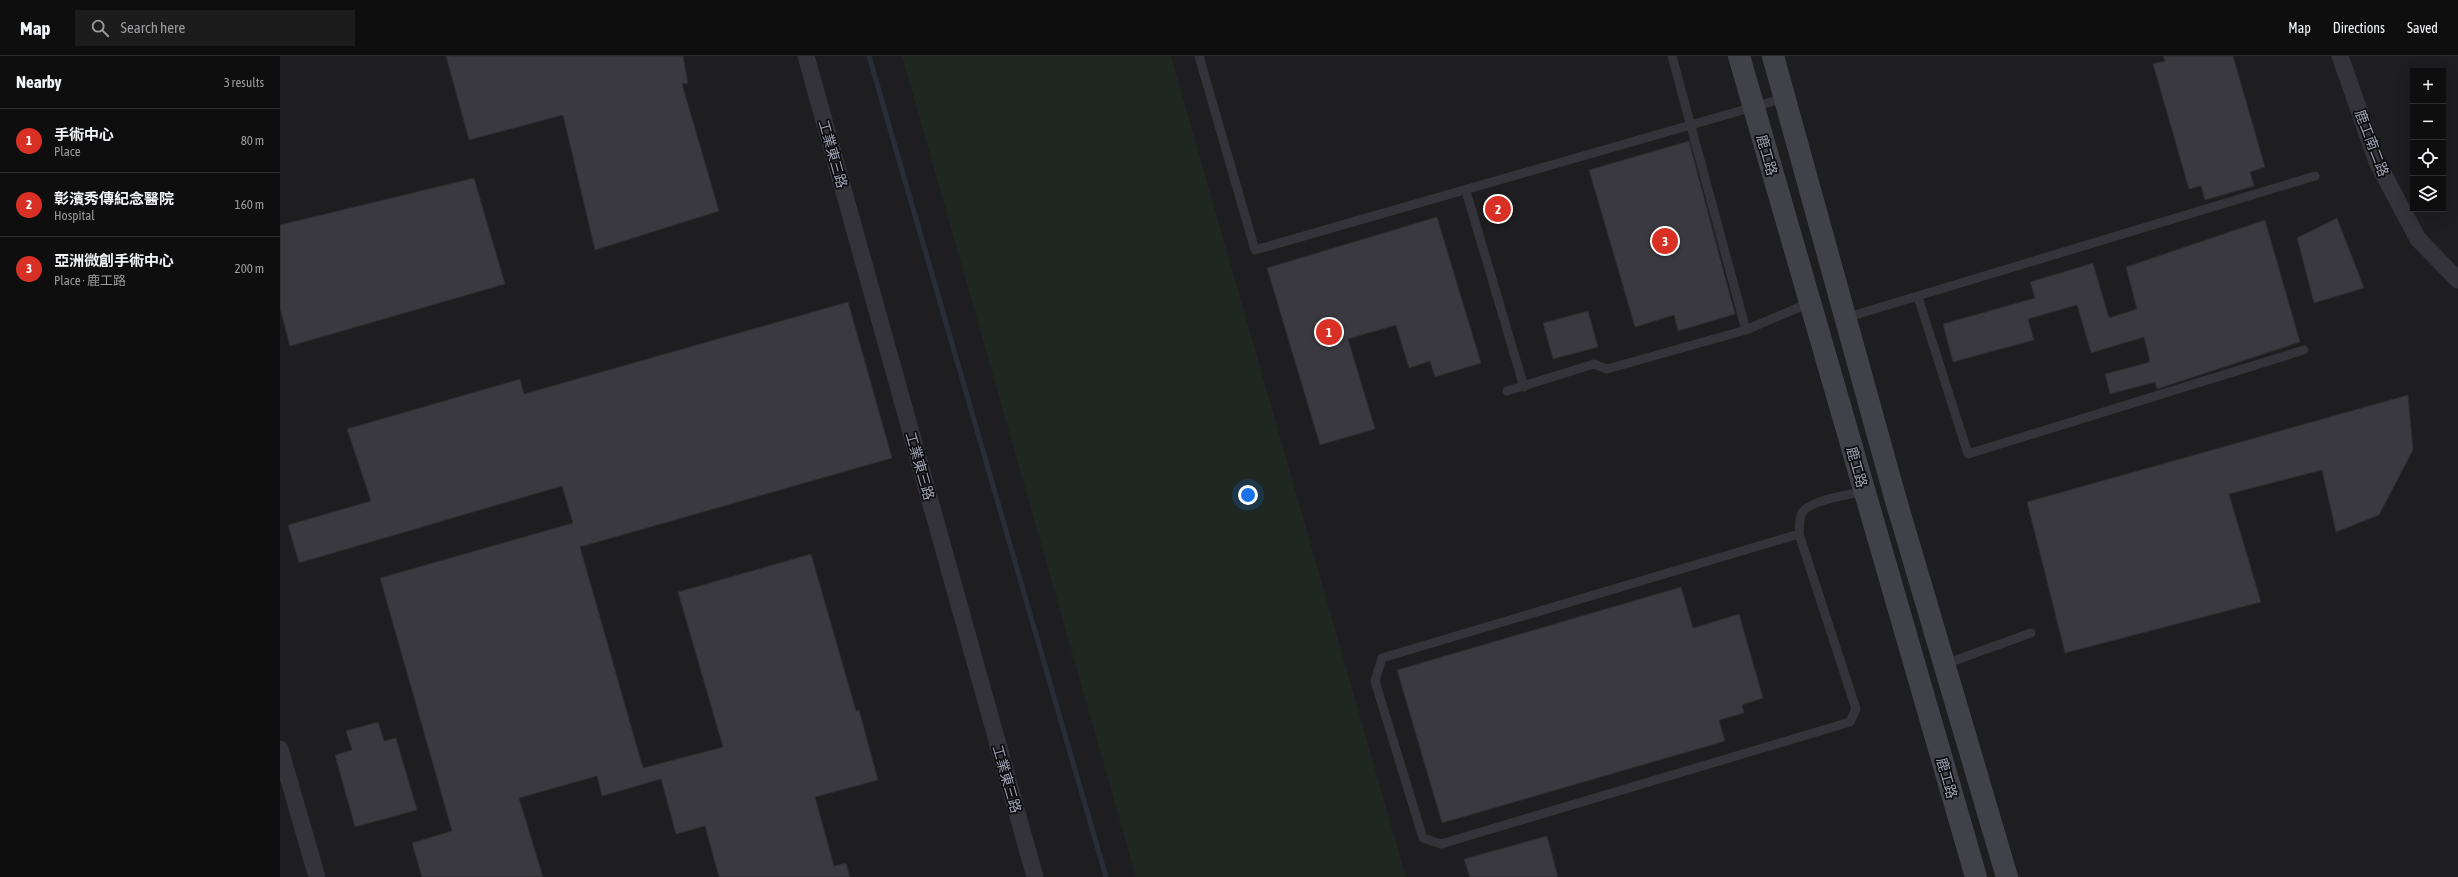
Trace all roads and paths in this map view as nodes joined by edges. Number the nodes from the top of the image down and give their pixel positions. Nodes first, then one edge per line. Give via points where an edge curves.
1 (806, 56) edge
2 (1199, 56) edge
3 (1672, 56) edge
4 (1739, 56) edge
5 (1773, 56) edge
6 (2340, 56) edge
7 (1785, 98) junction
8 (1753, 106) junction
9 (1692, 126) junction
10 (2315, 176) dead end
11 (1466, 191) junction
12 (2458, 280) edge
13 (1918, 297) junction
14 (1809, 303) junction
15 (1844, 319) junction
16 (1746, 330) junction
17 (2304, 350) dead end
18 (1524, 387) junction
19 (1507, 391) dead end
20 (1864, 491) junction
21 (1799, 534) junction
22 (2031, 633) dead end
23 (1945, 664) junction
24 (280, 749) edge
25 (316, 877) edge
26 (1035, 877) edge
27 (1976, 877) edge
28 (2007, 877) edge

1 - 26 street, 工業東三路
2 - 11 lane via 1255,250
3 - 9 lane
4 - 8 street, 鹿工路
5 - 7 street, 鹿工路
6 - 12 street, 鹿工南二路 via 2377,162 2418,239
7 - 8 lane
7 - 15 street, 鹿工路
8 - 9 lane
8 - 14 street, 鹿工路
9 - 11 lane
9 - 16 lane
10 - 13 lane
11 - 18 lane
13 - 15 lane
13 - 17 lane via 1968,454
14 - 16 lane
14 - 20 street, 鹿工路
15 - 23 street, 鹿工路
16 - 18 lane via 1607,369 1594,364
18 - 19 lane
20 - 21 lane via 1817,502 1805,509 1801,515
20 - 27 street, 鹿工路
21 - 21 lane via 1382,658 1375,681 1423,838 1441,844 1850,722 1856,709
22 - 23 lane
23 - 28 street, 鹿工路
24 - 25 street

